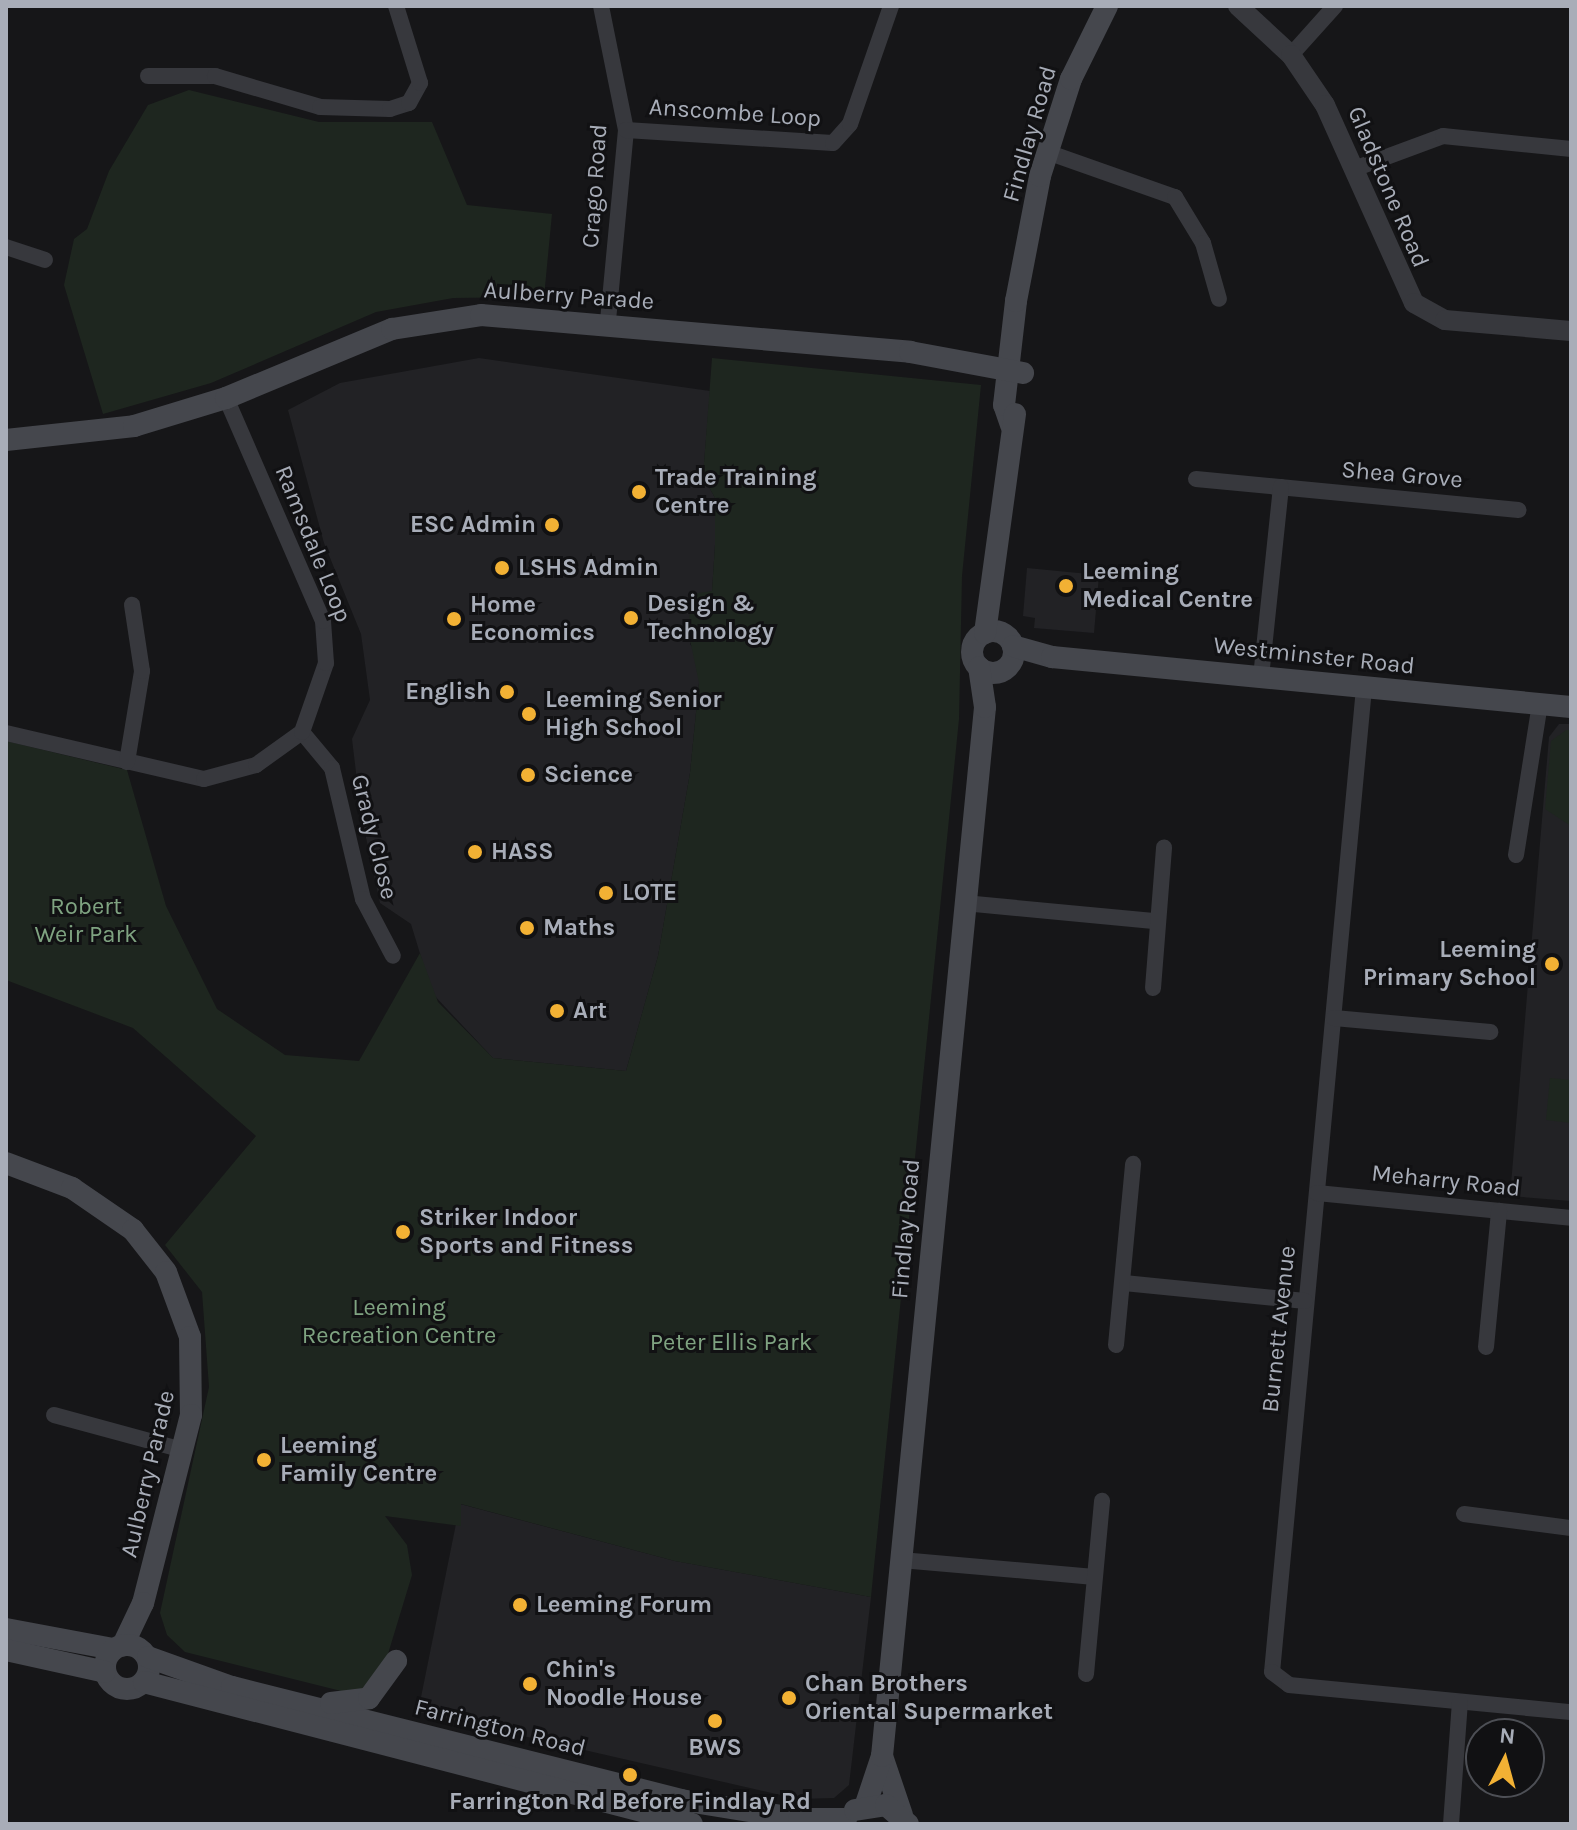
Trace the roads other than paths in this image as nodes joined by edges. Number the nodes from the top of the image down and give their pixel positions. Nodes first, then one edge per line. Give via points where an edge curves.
1 (396, 6) edge
2 (601, 6) edge
3 (891, 6) edge
4 (1107, 6) edge
5 (1237, 6) edge
6 (1335, 6) edge
7 (1291, 55) junction
8 (148, 76) dead end
9 (626, 130) junction
10 (1571, 149) edge
11 (1047, 152) junction
12 (1354, 169) junction
13 (6, 247) edge
14 (45, 260) dead end
15 (1219, 299) dead end
16 (608, 322) junction
17 (1571, 331) edge
18 (1016, 365) junction
19 (226, 398) junction
20 (6, 440) edge
21 (1196, 479) dead end
22 (1281, 487) junction
23 (1519, 510) dead end
24 (996, 589) junction
25 (132, 605) dead end
26 (985, 633) junction
27 (1003, 657) junction
28 (1261, 677) junction
29 (1364, 688) junction
30 (1540, 704) junction
31 (1571, 707) edge
32 (302, 732) junction
33 (6, 733) edge
34 (127, 762) junction
35 (1164, 847) dead end
36 (1516, 855) dead end
37 (964, 903) junction
38 (1156, 921) junction
39 (393, 956) dead end
40 (1153, 988) dead end
41 (1334, 1018) junction
42 (1490, 1032) dead end
43 (6, 1163) edge
44 (1133, 1164) dead end
45 (1317, 1193) junction
46 (1499, 1211) junction
47 (1571, 1218) edge
48 (1124, 1283) junction
49 (1305, 1301) junction
50 (1116, 1345) dead end
51 (1486, 1347) dead end
52 (54, 1415) dead end
53 (183, 1450) junction
54 (1102, 1501) dead end
55 (1464, 1514) dead end
56 (1571, 1528) edge
57 (901, 1560) junction
58 (1094, 1577) junction
59 (6, 1629) edge
60 (6, 1650) edge
61 (132, 1651) junction
62 (396, 1661) dead end
63 (105, 1672) junction
64 (1086, 1674) dead end
65 (144, 1682) junction
66 (232, 1687) junction
67 (1460, 1702) junction
68 (1571, 1712) edge
69 (882, 1756) junction
70 (866, 1804) junction
71 (905, 1820) edge
72 (844, 1821) edge
73 (692, 1824) edge
74 (1448, 1824) edge

1 - 8 street via 420,83 409,103 390,109 320,107 215,76
2 - 9 street, Crago Road
3 - 9 street, Anscombe Loop via 850,124 833,143
4 - 11 main road, Findlay Road
5 - 7 street, Gladstone Road
6 - 7 street
7 - 12 street, Gladstone Road via 1325,105
9 - 16 street, Crago Road
10 - 12 street via 1443,136
11 - 15 street via 1175,197 1203,243
11 - 18 main road, Findlay Road
12 - 17 street, Gladstone Road via 1401,286 1420,309 1445,320
13 - 14 street
16 - 18 main road, Aulberry Parade
16 - 19 main road, Aulberry Parade via 524,315 438,319 348,345
18 - 24 main road, Findlay Road
19 - 20 main road, Aulberry Parade via 134,426
19 - 32 street, Ramsdale Loop via 323,621 326,663
21 - 22 street, Shea Grove
22 - 23 street, Shea Grove
22 - 28 street
24 - 26 main road, Findlay Road
24 - 27 main road, Findlay Road
25 - 34 street via 142,671
26 - 27 main road, Westminster Road
26 - 27 main road, Findlay Road via 973,649
27 - 28 main road, Westminster Road
27 - 37 main road, Findlay Road via 985,707
28 - 29 main road, Westminster Road
29 - 30 main road, Westminster Road
29 - 41 street, Burnett Avenue
30 - 31 main road, Westminster Road
30 - 36 street
32 - 34 street via 263,762 222,776 186,777
32 - 39 street, Grady Close via 332,768 363,899
33 - 34 street
35 - 38 street
37 - 38 street
37 - 57 main road, Findlay Road
38 - 40 street
41 - 42 street
41 - 45 street, Burnett Avenue
43 - 53 main road, Aulberry Parade via 106,1207 166,1272 194,1362
44 - 48 street
45 - 46 street, Meharry Road
45 - 49 street, Burnett Avenue
46 - 47 street, Meharry Road
46 - 51 street
48 - 49 street
48 - 50 street
49 - 67 street, Burnett Avenue via 1272,1672 1289,1685
52 - 53 street
53 - 61 main road, Aulberry Parade
54 - 58 street
55 - 56 street
57 - 58 street
57 - 69 main road, Findlay Road
58 - 64 street
59 - 61 main road, Farrington Road
60 - 63 main road
61 - 63 main road
61 - 65 main road
61 - 66 main road, Farrington Road
62 - 66 main road via 380,1689 356,1705 256,1685
63 - 65 main road, Farrington Road via 125,1689
65 - 73 main road, Farrington Road
66 - 72 main road, Farrington Road via 681,1800
67 - 68 street, Burnett Avenue
67 - 74 street
69 - 70 main road, Findlay Road
69 - 71 main road, Findlay Road
70 - 71 main road
70 - 72 main road

